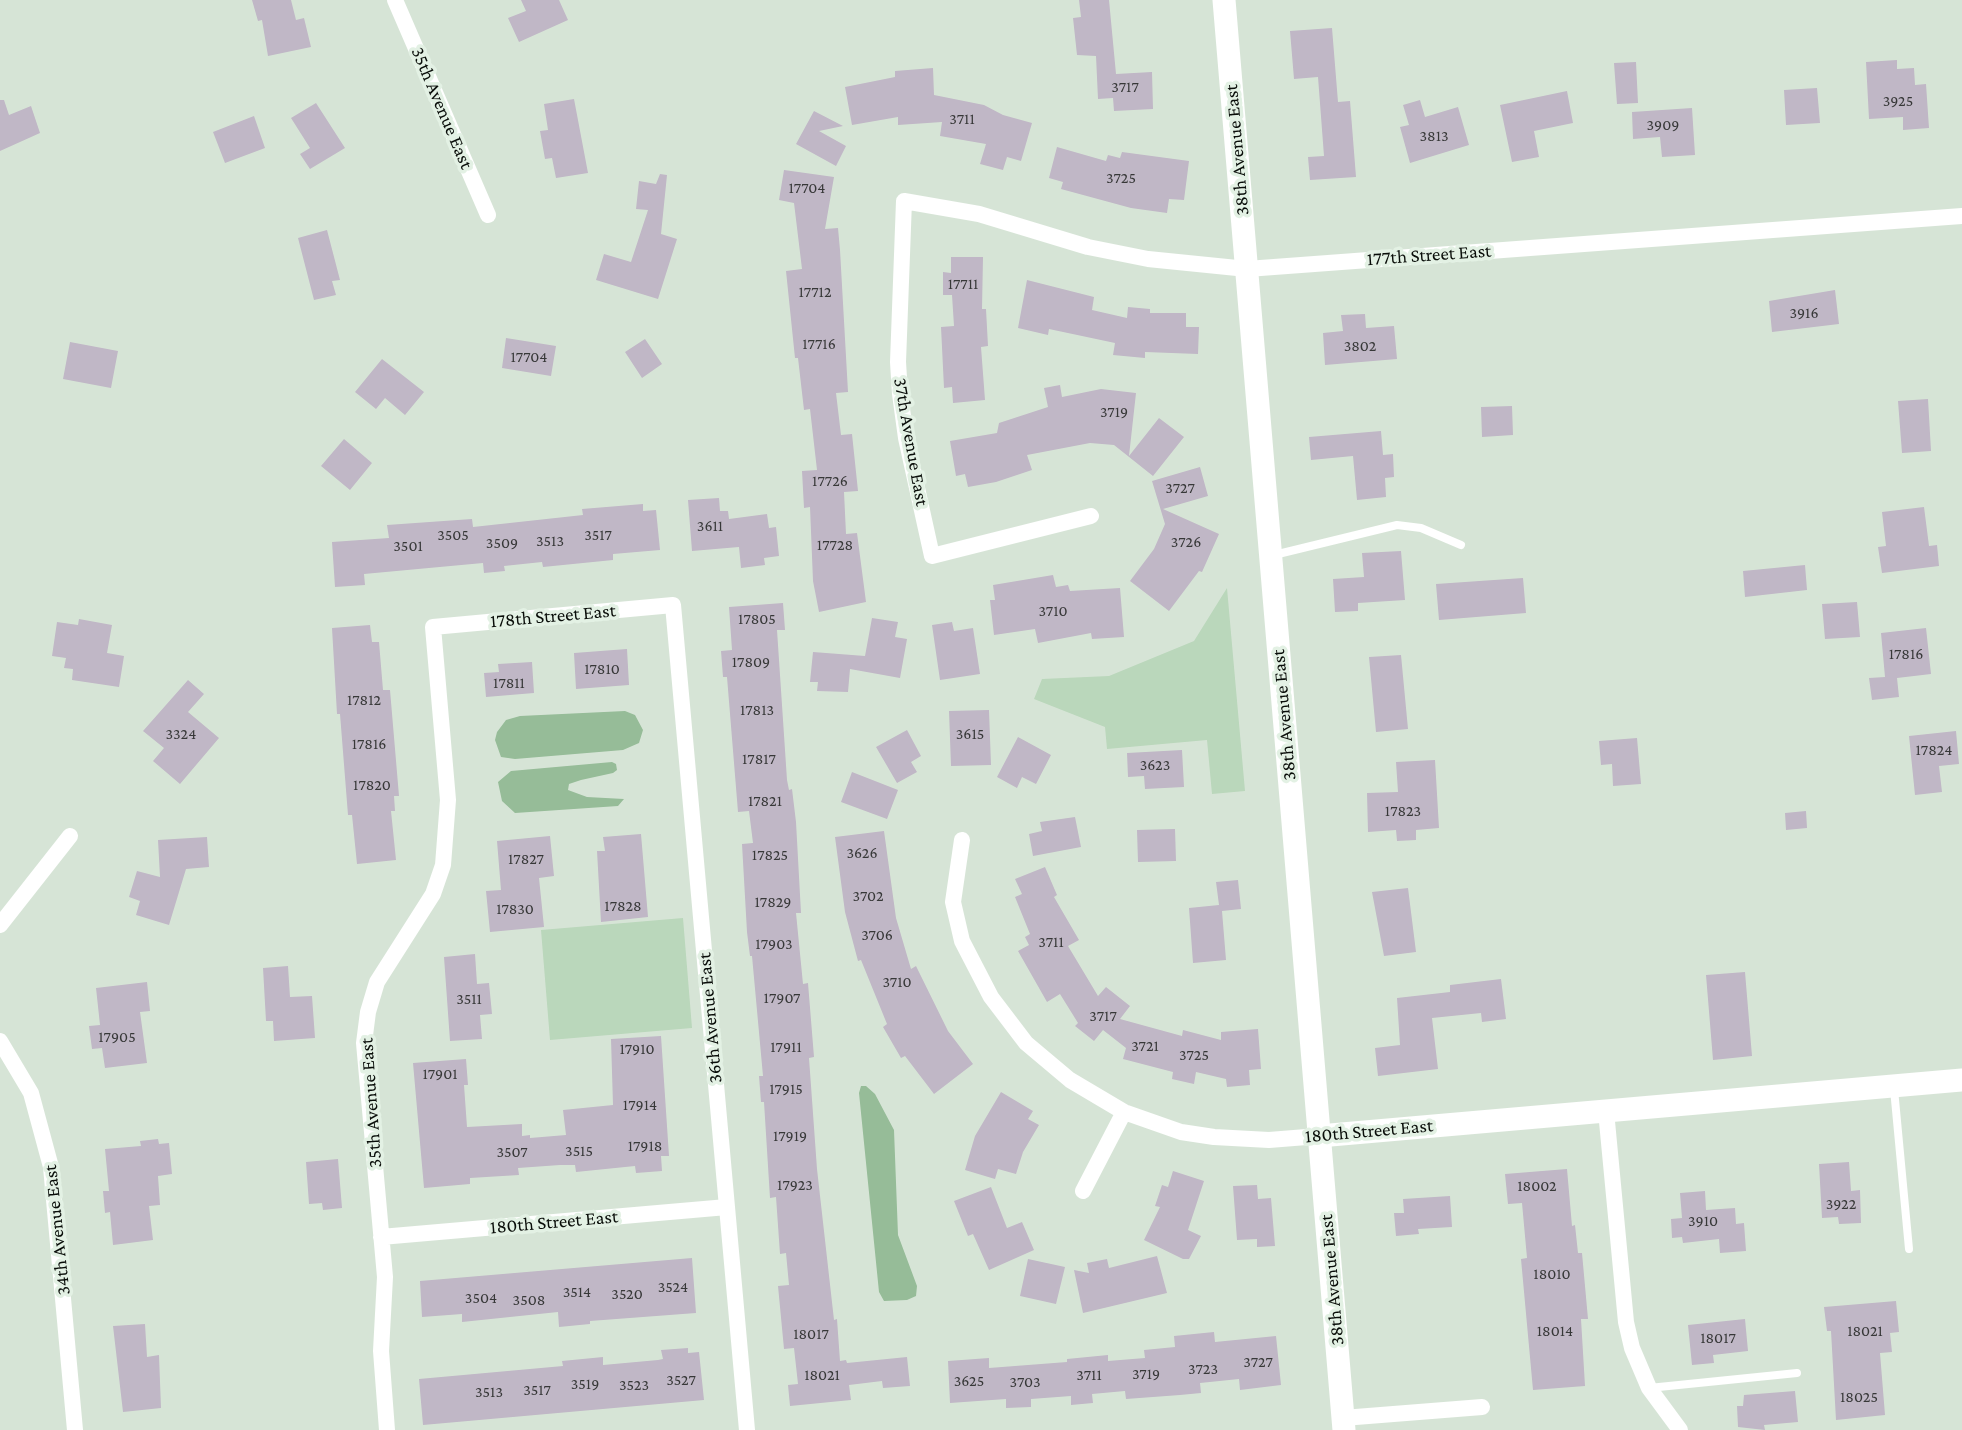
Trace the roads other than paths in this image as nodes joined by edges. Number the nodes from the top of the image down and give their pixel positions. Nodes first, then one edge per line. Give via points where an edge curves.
1 (395, 0) edge
2 (1224, 0) edge
3 (904, 201) joint
4 (488, 215) dead end
5 (1962, 216) edge
6 (1247, 269) junction
7 (1091, 516) dead end
8 (1461, 545) dead end
9 (1271, 556) junction
10 (673, 605) joint
11 (433, 627) joint
12 (70, 836) dead end
13 (962, 840) dead end
14 (0, 925) edge
15 (0, 1041) edge
16 (1962, 1080) edge
17 (1894, 1086) junction
18 (1606, 1111) junction
19 (1124, 1112) junction
20 (1320, 1136) junction
21 (1083, 1191) dead end
22 (727, 1207) junction
23 (382, 1237) junction
24 (1909, 1249) dead end
25 (1797, 1373) dead end
26 (1649, 1388) junction
27 (1482, 1406) dead end
28 (1343, 1424) edge
29 (75, 1430) edge
30 (387, 1430) edge
31 (747, 1430) edge
32 (1680, 1430) edge

1 - 4 street, 35th Avenue East
2 - 6 street, 38th Avenue East
3 - 6 street, 177th Street East via 979,214 1088,247
3 - 7 street, 37th Avenue East via 900,383 906,438 932,556
5 - 6 street, 177th Street East
6 - 9 street, 38th Avenue East
8 - 9 lane via 1421,528 1397,525
9 - 20 street, 38th Avenue East
10 - 11 street, 178th Street East
10 - 22 street, 36th Avenue East
11 - 23 street, 35th Avenue East via 448,800 443,865 433,894 377,982 364,1043
12 - 14 street
13 - 19 street, 180th Street East via 953,902 961,941 977,975 1026,1043 1089,1094
15 - 29 street, 34th Avenue East via 31,1093 51,1167
16 - 17 street, 180th Street East
17 - 18 street, 180th Street East
17 - 24 lane
18 - 20 street, 180th Street East
18 - 26 street via 1626,1322
19 - 20 street, 180th Street East via 1170,1129 1214,1137 1269,1140
19 - 21 street
20 - 28 street, 38th Avenue East
22 - 23 street, 180th Street East
22 - 31 street, 36th Avenue East
23 - 30 street, 35th Avenue East via 381,1351
25 - 26 lane
26 - 32 street
27 - 28 street

